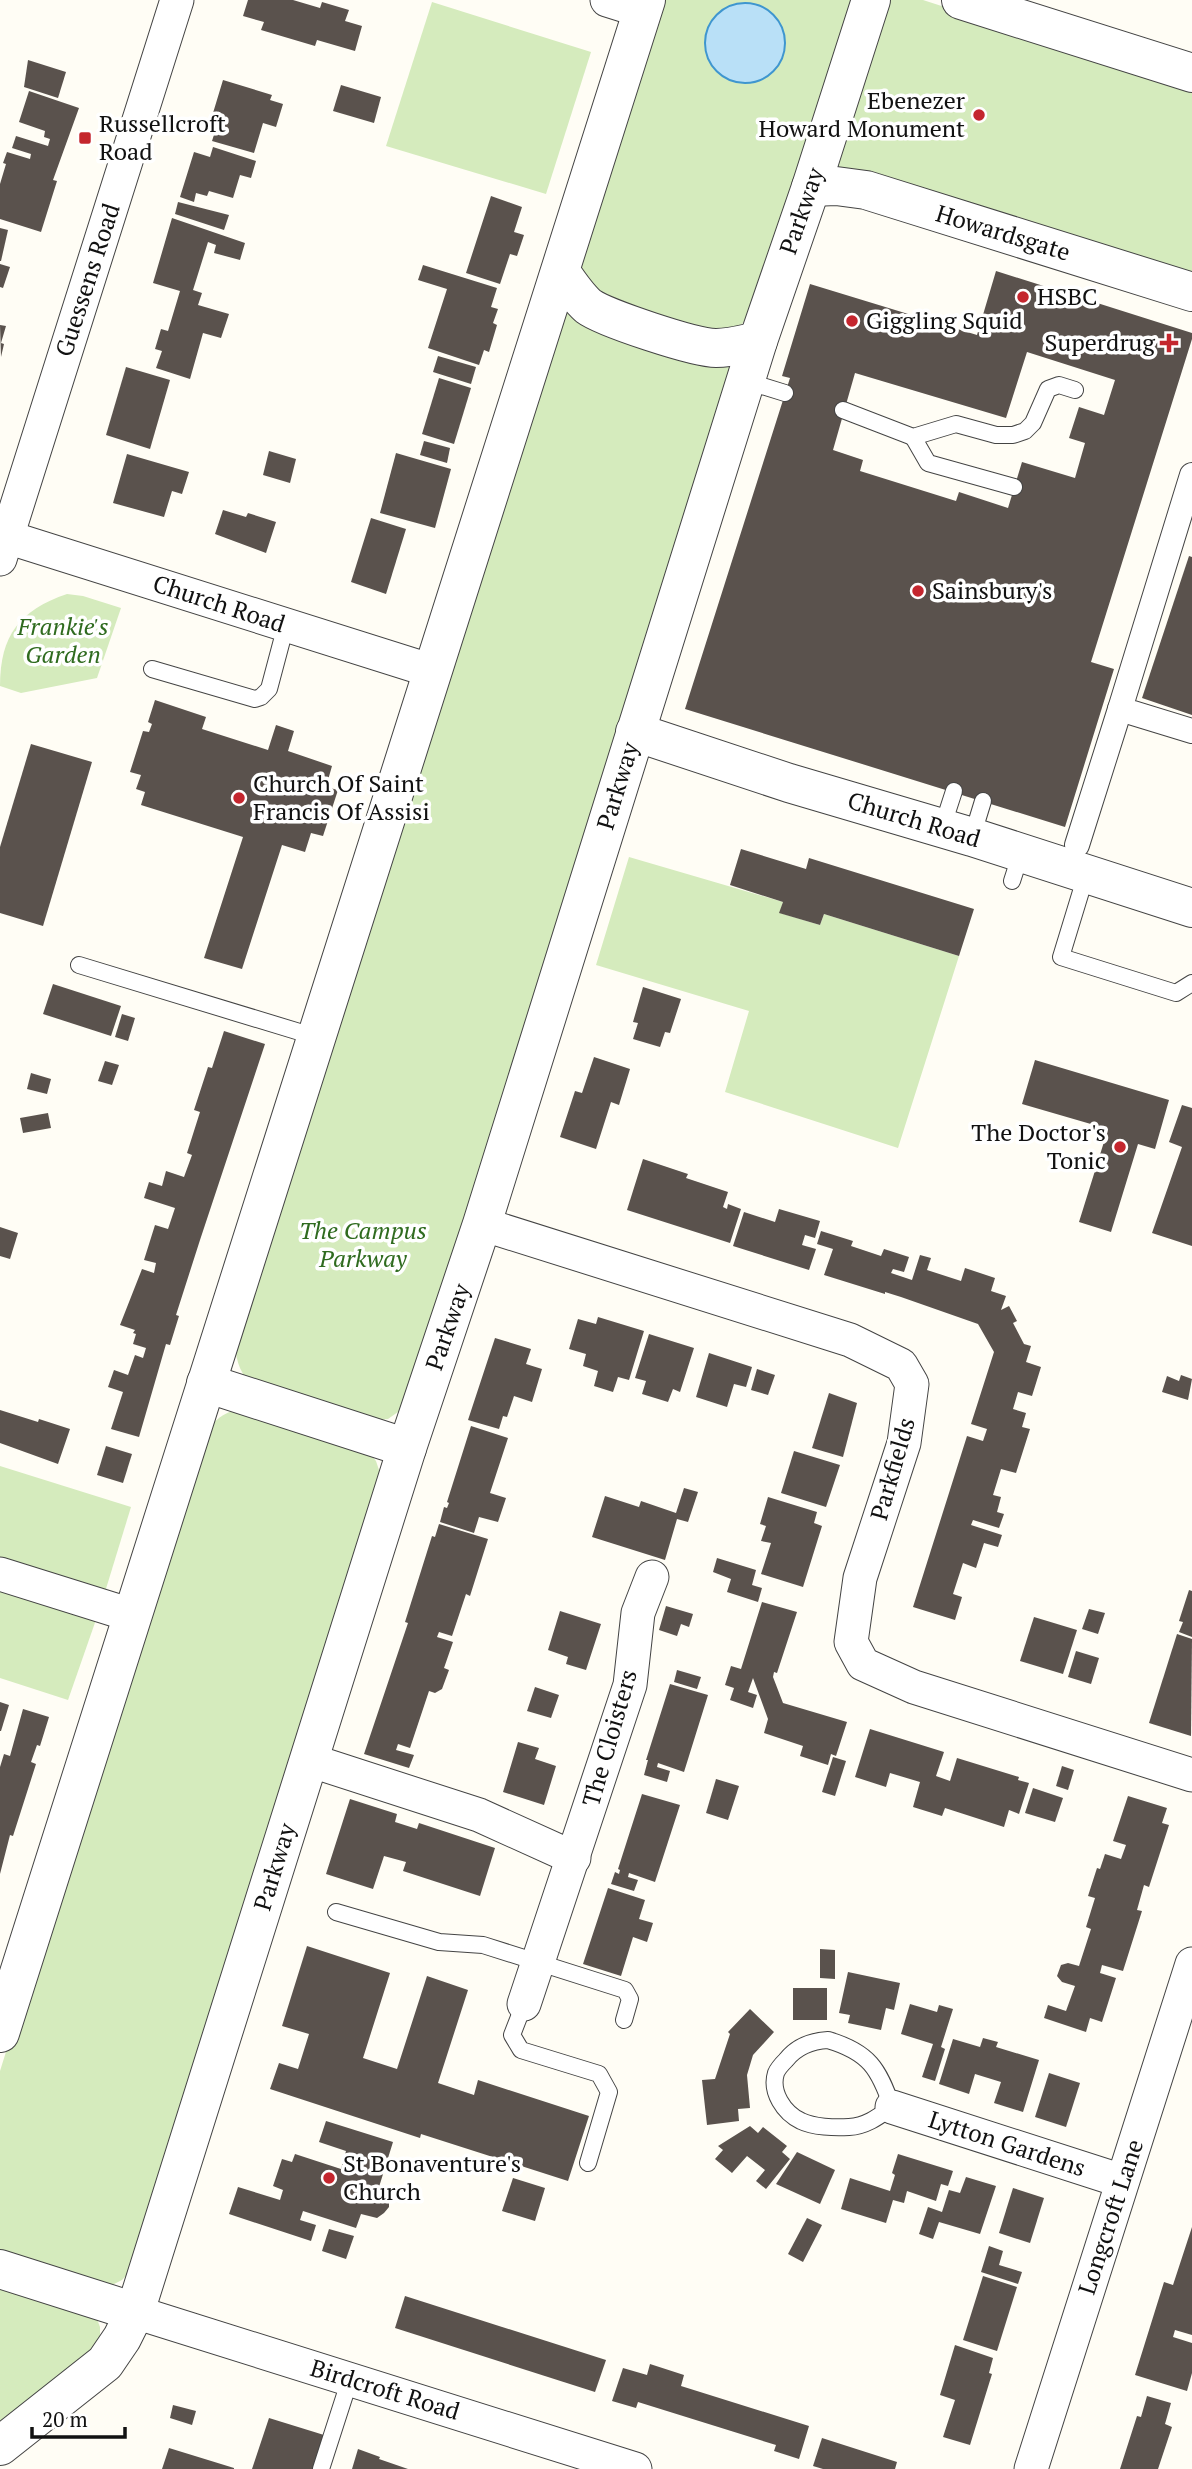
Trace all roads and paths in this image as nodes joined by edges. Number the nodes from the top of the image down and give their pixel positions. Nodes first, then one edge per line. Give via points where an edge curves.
1 (177, 0) edge
2 (607, 0) edge
3 (871, 0) edge
4 (961, 0) edge
5 (644, 6) edge
6 (1192, 73) edge
7 (811, 187) junction
8 (561, 272) junction
9 (1192, 292) edge
10 (758, 341) junction
11 (746, 381) junction
12 (1075, 390) dead end
13 (785, 393) dead end
14 (843, 410) dead end
15 (912, 436) junction
16 (1192, 475) edge
17 (1014, 487) dead end
18 (4, 548) edge
19 (286, 625) junction
20 (152, 669) dead end
21 (432, 671) junction
22 (1120, 709) junction
23 (1192, 731) edge
24 (635, 732) junction
25 (954, 791) dead end
26 (983, 801) dead end
27 (957, 832) junction
28 (1081, 860) junction
29 (1191, 904) edge
30 (79, 965) dead end
31 (1192, 984) edge
32 (316, 1037) junction
33 (482, 1224) junction
34 (206, 1382) junction
35 (407, 1448) junction
36 (0, 1574) edge
37 (652, 1577) dead end
38 (131, 1615) junction
39 (309, 1760) junction
40 (1192, 1775) edge
41 (574, 1858) junction
42 (337, 1912) dead end
43 (539, 1963) junction
44 (1192, 1964) edge
45 (524, 2004) joint
46 (624, 2020) dead end
47 (0, 2033) edge
48 (892, 2108) junction
49 (587, 2163) dead end
50 (1122, 2181) junction
51 (0, 2270) edge
52 (135, 2312) junction
53 (350, 2379) junction
54 (0, 2446) edge
55 (321, 2469) edge
56 (635, 2469) edge
57 (1031, 2469) edge

1 - 18 street, Guessens Road
2 - 5 street
3 - 7 street, Parkway
4 - 6 street
5 - 8 street
7 - 9 street, Howardsgate via 866,190
7 - 10 street, Parkway
8 - 10 street via 589,307 604,315 699,346
8 - 21 street
10 - 11 street, Parkway
11 - 13 lane
11 - 24 street, Parkway
12 - 15 lane via 1059,385 1048,389 1033,423 1013,436 956,424
14 - 15 lane
15 - 17 lane via 928,463
16 - 22 street
18 - 19 street, Church Road
19 - 20 lane via 269,689 255,699
19 - 21 street, Church Road
21 - 32 street
22 - 23 street
22 - 28 street
24 - 27 street, Church Road
24 - 33 street, Parkway
25 - 27 lane
26 - 27 lane
27 - 28 street, Church Road via 1016,867
28 - 29 street, Church Road
28 - 31 lane via 1061,957 1176,993
30 - 32 lane
32 - 34 street
33 - 35 street, Parkway
33 - 40 street, Parkfields via 850,1340 901,1365 912,1384 904,1443 860,1578 854,1612 851,1642 863,1664 914,1687
34 - 35 street
34 - 38 street
35 - 39 street, Parkway
36 - 38 street
37 - 41 street, The Cloisters via 638,1614 630,1685
38 - 47 street
39 - 41 street via 479,1815
39 - 52 street, Parkway
41 - 43 street, The Cloisters
42 - 43 lane via 439,1942 483,1945
43 - 45 street, The Cloisters
43 - 46 lane via 625,1990 630,1999
44 - 50 street, Longcroft Lane
45 - 49 lane via 512,2035 521,2050 599,2074 609,2092
48 - 48 lane via 873,2063 840,2043 812,2041 792,2053 776,2072 775,2091 785,2110 802,2122 850,2127 871,2122
48 - 50 street, Lytton Gardens
50 - 57 street, Longcroft Lane
51 - 52 street
52 - 53 street, Birdcroft Road
52 - 54 street, Parkway via 105,2363
53 - 55 lane
53 - 56 street, Birdcroft Road

